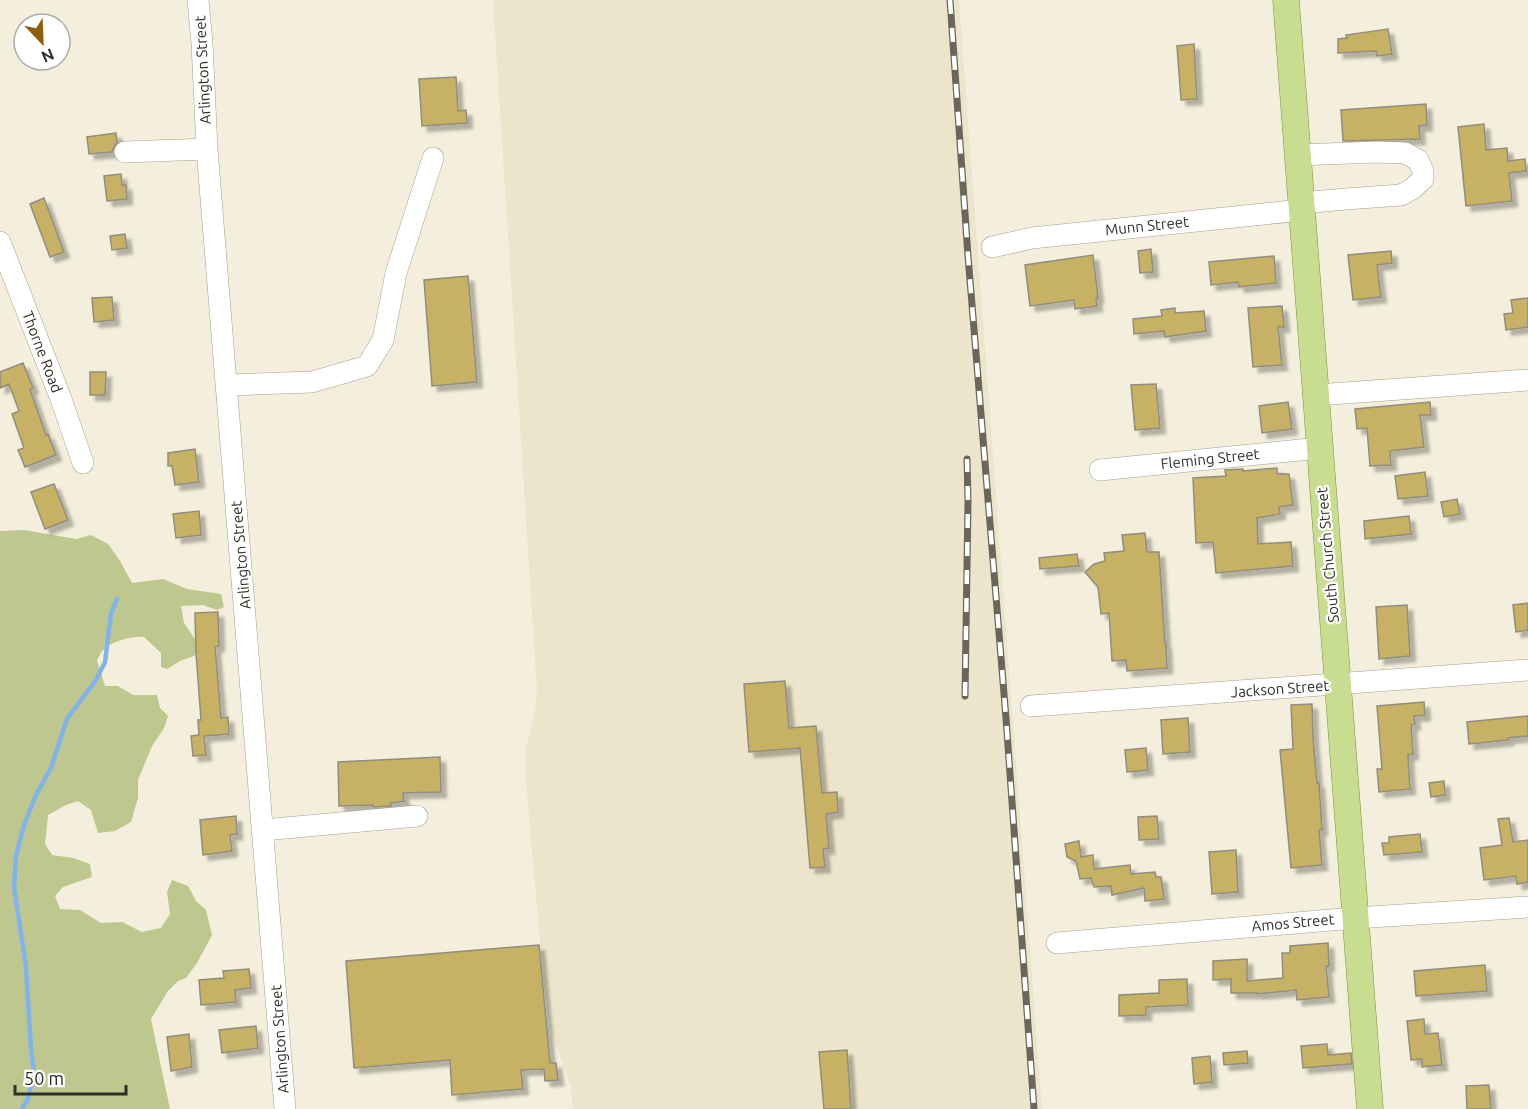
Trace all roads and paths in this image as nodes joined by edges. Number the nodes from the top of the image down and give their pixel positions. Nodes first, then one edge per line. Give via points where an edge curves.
1 (198, 0) edge
2 (1286, 0) edge
3 (207, 149) junction
4 (125, 152) dead end
5 (1298, 154) junction
6 (433, 158) dead end
7 (1302, 207) junction
8 (0, 242) edge
9 (992, 247) dead end
10 (1528, 380) edge
11 (227, 385) junction
12 (1316, 395) junction
13 (1320, 448) junction
14 (83, 463) dead end
15 (1101, 470) dead end
16 (1528, 670) edge
17 (1339, 685) junction
18 (1031, 706) dead end
19 (417, 816) dead end
20 (263, 830) junction
21 (1528, 907) edge
22 (1355, 918) junction
23 (1057, 943) dead end
24 (285, 1109) edge
25 (1370, 1109) edge

1 - 3 street, Arlington Street
2 - 5 main road, South Church Street
3 - 4 street
3 - 11 street, Arlington Street
5 - 7 main road, South Church Street
5 - 7 street, Munn Street via 1405,153 1418,160 1423,171 1423,179 1401,195
6 - 11 street via 396,273 383,340 367,366 312,382
7 - 9 street, Munn Street via 1032,238
7 - 12 main road, South Church Street
8 - 14 street, Thorne Road
10 - 12 street
11 - 20 street, Arlington Street
12 - 13 main road, South Church Street
13 - 15 street, Fleming Street
13 - 17 main road, South Church Street
16 - 17 street, Jackson Street
17 - 18 street, Jackson Street
17 - 22 main road, South Church Street
19 - 20 street
20 - 24 street, Arlington Street
21 - 22 street, Amos Street
22 - 23 street, Amos Street
22 - 25 main road, South Church Street

